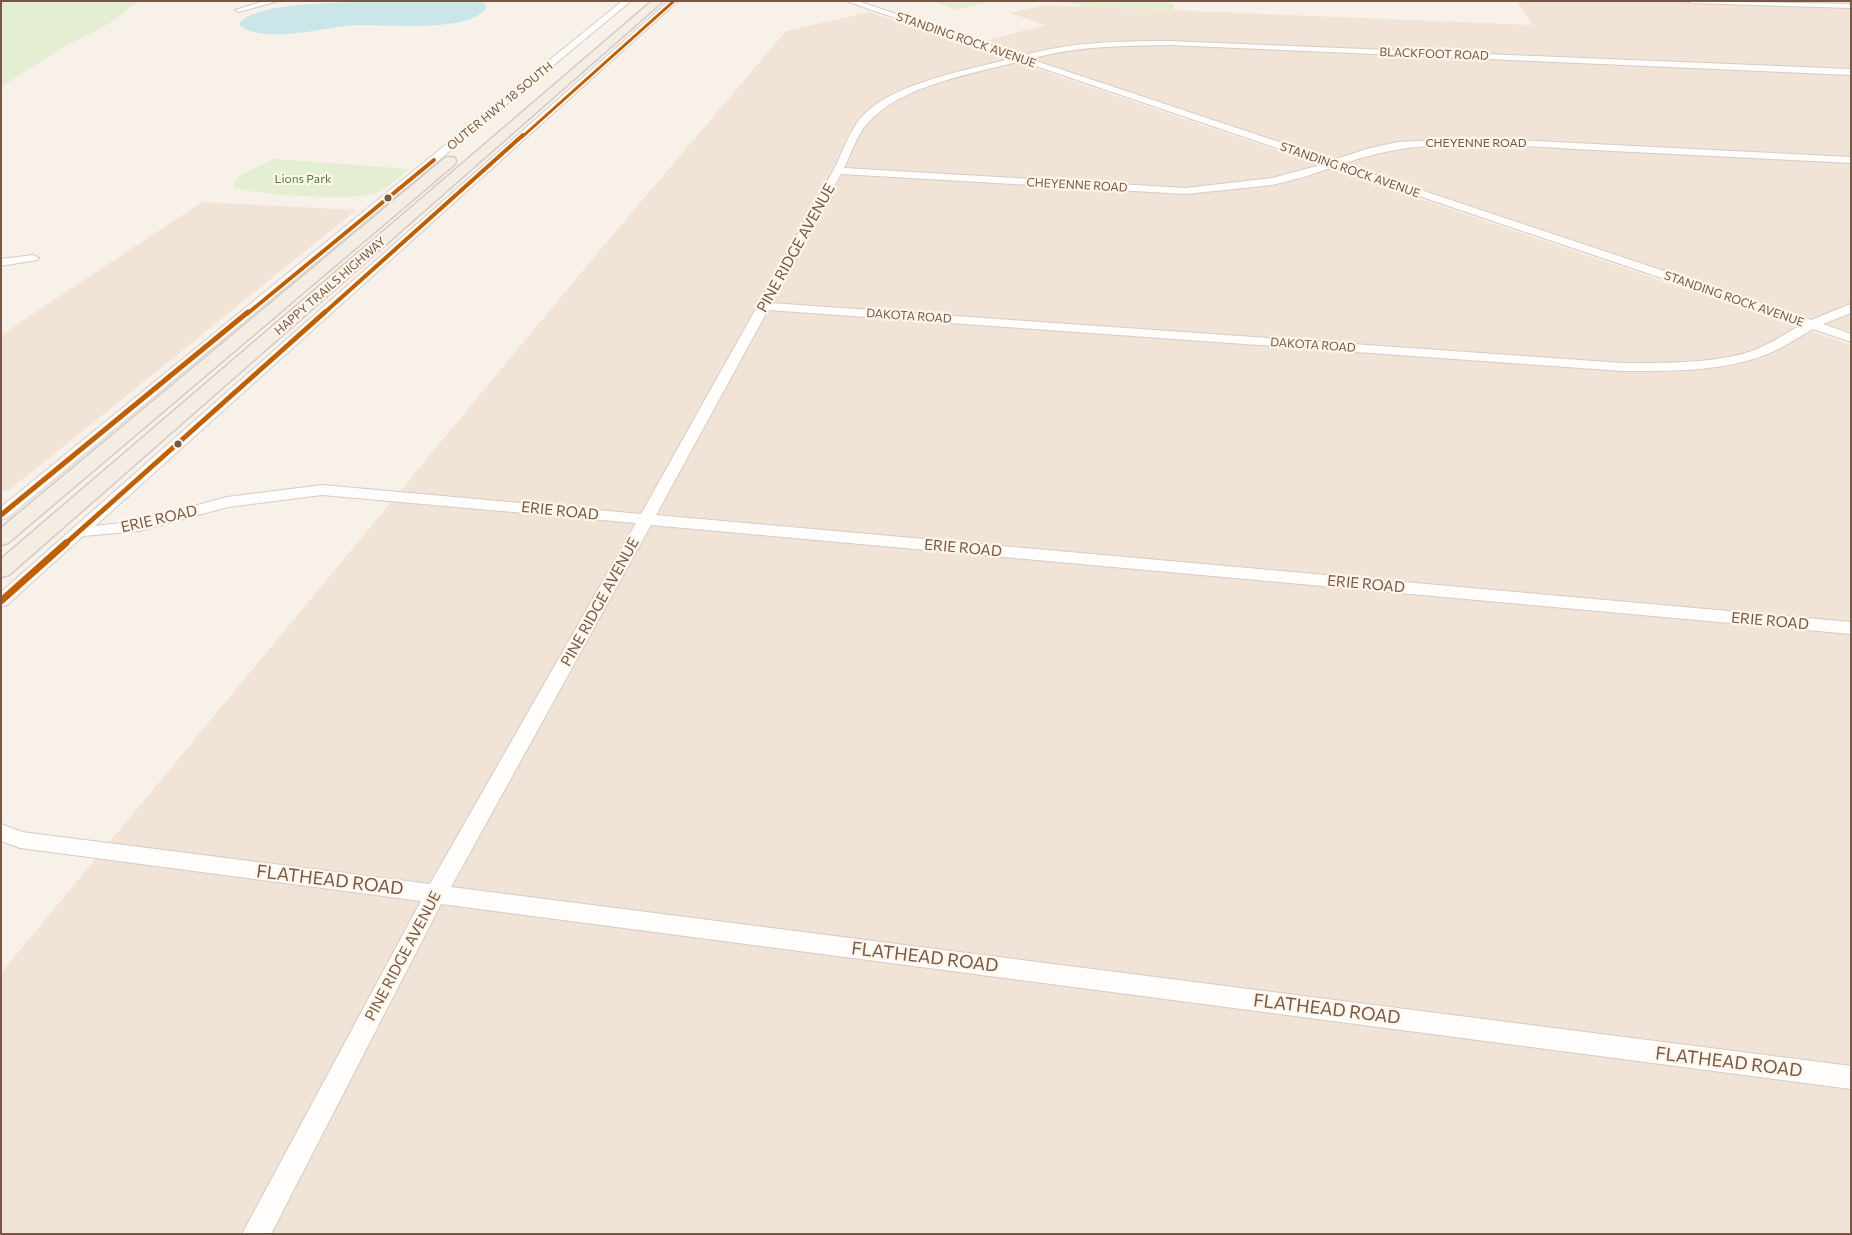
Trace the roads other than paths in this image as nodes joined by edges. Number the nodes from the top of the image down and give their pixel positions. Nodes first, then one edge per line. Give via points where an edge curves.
1 (274, 1) edge
2 (627, 1) edge
3 (644, 1) edge
4 (658, 1) edge
5 (674, 1) edge
6 (850, 1) edge
7 (1691, 1) edge
8 (1851, 6) edge
9 (239, 10) dead end
10 (1019, 58) junction
11 (1851, 72) edge
12 (1851, 160) edge
13 (1332, 164) junction
14 (838, 171) junction
15 (33, 258) dead end
16 (1, 263) edge
17 (764, 306) junction
18 (1851, 308) edge
19 (1811, 325) junction
20 (1851, 338) edge
21 (3, 513) edge
22 (646, 519) junction
23 (79, 532) junction
24 (1, 538) edge
25 (1, 570) edge
26 (1, 601) edge
27 (1851, 628) edge
28 (1, 832) edge
29 (436, 893) junction
30 (1851, 1078) edge
31 (256, 1234) edge

1 - 9 street
2 - 21 street, OUTER HWY 18 SOUTH
3 - 24 main road, HAPPY TRAILS HIGHWAY
4 - 25 main road, HAPPY TRAILS HIGHWAY
5 - 23 street
6 - 10 street, STANDING ROCK AVENUE
7 - 8 street
10 - 11 street, BLACKFOOT ROAD via 1073,47 1145,42
10 - 13 street, STANDING ROCK AVENUE
10 - 14 street, PINE RIDGE AVENUE via 913,88 880,105 861,124
12 - 13 street, CHEYENNE ROAD via 1476,141 1422,142 1374,150
13 - 14 street, CHEYENNE ROAD via 1276,181 1186,190
13 - 19 street, STANDING ROCK AVENUE
14 - 17 street, PINE RIDGE AVENUE
15 - 16 street
17 - 19 street, DAKOTA ROAD via 1670,368 1733,360 1761,352
17 - 22 street, PINE RIDGE AVENUE
18 - 19 street, DAKOTA ROAD
19 - 20 street, STANDING ROCK AVENUE
22 - 23 street, ERIE ROAD via 322,490 227,502 139,526
22 - 27 street, ERIE ROAD
22 - 29 street, PINE RIDGE AVENUE
23 - 26 street
28 - 29 street, FLATHEAD ROAD via 20,840
29 - 30 street, FLATHEAD ROAD
29 - 31 street, PINE RIDGE AVENUE

